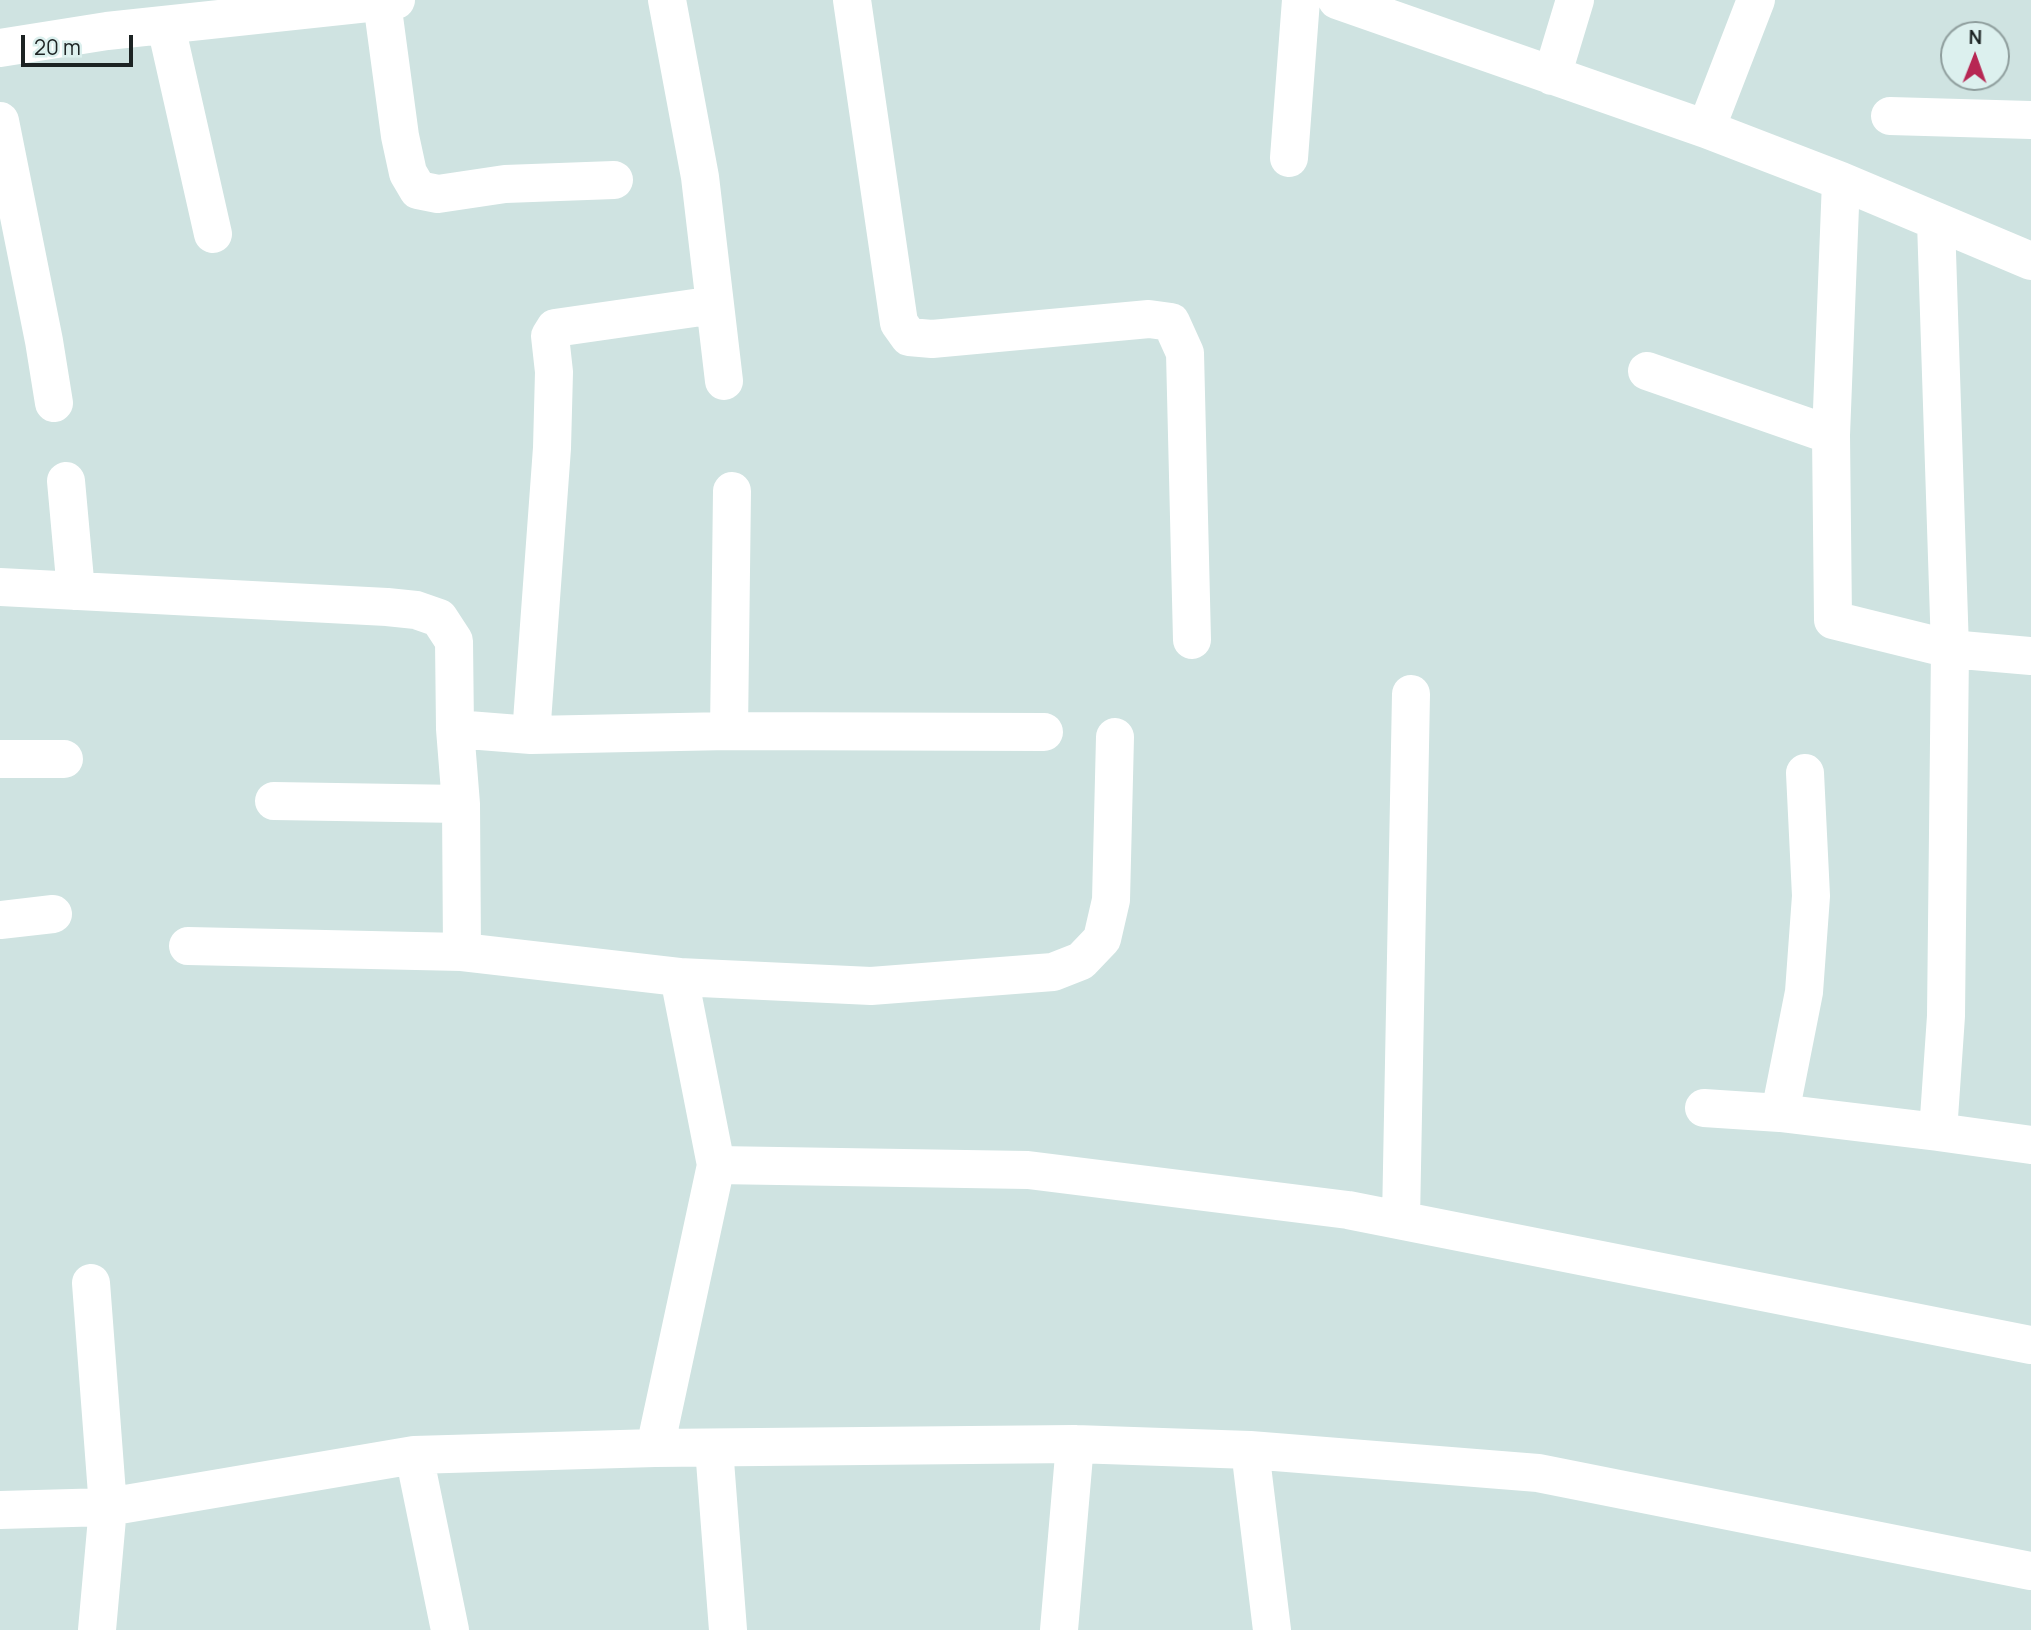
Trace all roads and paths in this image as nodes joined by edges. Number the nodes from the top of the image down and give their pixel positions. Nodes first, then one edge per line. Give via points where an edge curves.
1 (667, 0) edge
2 (852, 0) edge
3 (1301, 0) edge
4 (1337, 0) edge
5 (1575, 0) edge
6 (1756, 0) edge
7 (389, 1) edge
8 (307, 5) edge
9 (108, 15) edge
10 (166, 26) junction
11 (0, 48) edge
12 (1552, 76) junction
13 (1890, 116) dead end
14 (2031, 120) edge
15 (0, 121) edge
16 (1706, 129) junction
17 (1289, 158) dead end
18 (614, 180) dead end
19 (1841, 181) junction
20 (1936, 222) junction
21 (213, 234) dead end
22 (2031, 261) edge
23 (715, 304) junction
24 (1647, 371) dead end
25 (724, 381) dead end
26 (54, 403) dead end
27 (1831, 435) junction
28 (66, 481) dead end
29 (732, 491) dead end
30 (0, 587) edge
31 (76, 591) junction
32 (1192, 640) dead end
33 (1950, 649) junction
34 (2031, 656) edge
35 (1411, 694) dead end
36 (455, 729) junction
37 (729, 731) junction
38 (1044, 732) dead end
39 (531, 735) junction
40 (1115, 737) dead end
41 (0, 759) edge
42 (64, 759) dead end
43 (1805, 773) dead end
44 (274, 801) dead end
45 (461, 804) junction
46 (53, 914) dead end
47 (0, 919) edge
48 (188, 946) dead end
49 (462, 952) junction
50 (679, 977) junction
51 (1704, 1108) dead end
52 (1780, 1112) junction
53 (1938, 1132) junction
54 (2031, 1145) edge
55 (716, 1165) junction
56 (1401, 1220) junction
57 (91, 1283) dead end
58 (2031, 1345) edge
59 (1075, 1444) junction
60 (655, 1448) junction
61 (714, 1448) junction
62 (1250, 1450) junction
63 (414, 1455) junction
64 (108, 1507) junction
65 (0, 1510) edge
66 (2031, 1571) edge
67 (97, 1630) edge
68 (450, 1630) edge
69 (728, 1630) edge
70 (1059, 1630) edge
71 (1272, 1630) edge

1 - 23 street via 700,177
2 - 32 street via 899,323 909,337 932,339 1149,319 1171,322 1185,353
3 - 17 street
4 - 12 street
5 - 12 street
6 - 16 street
7 - 8 street
7 - 18 street via 400,136 408,173 418,190 438,194 505,184
8 - 10 street
9 - 10 street
9 - 11 street
10 - 21 street
12 - 16 street
13 - 14 street
15 - 26 street
16 - 19 street
19 - 20 street
19 - 27 street
20 - 22 street
20 - 33 street
23 - 25 street
23 - 39 street via 555,328 551,336 552,448
24 - 27 street
27 - 33 street via 1833,620
28 - 31 street
29 - 37 street
30 - 31 street
31 - 36 street via 387,607 439,618 454,641
33 - 34 street
33 - 53 street via 1946,1016
35 - 56 street
36 - 39 street
36 - 45 street
37 - 38 street
37 - 39 street
40 - 50 street via 1111,900 1102,939 1081,961 1053,972 871,986
41 - 42 street
43 - 52 street via 1811,896 1804,992
44 - 45 street
45 - 49 street
46 - 47 street
48 - 49 street
49 - 50 street
50 - 55 street
51 - 52 street
52 - 53 street
53 - 54 street
55 - 56 street via 1028,1170
55 - 60 street
56 - 58 street
57 - 64 street
59 - 61 street
59 - 62 street
59 - 70 street
60 - 61 street
60 - 63 street
61 - 69 street
62 - 66 street via 1538,1473
62 - 71 street
63 - 64 street
63 - 68 street
64 - 65 street
64 - 67 street

